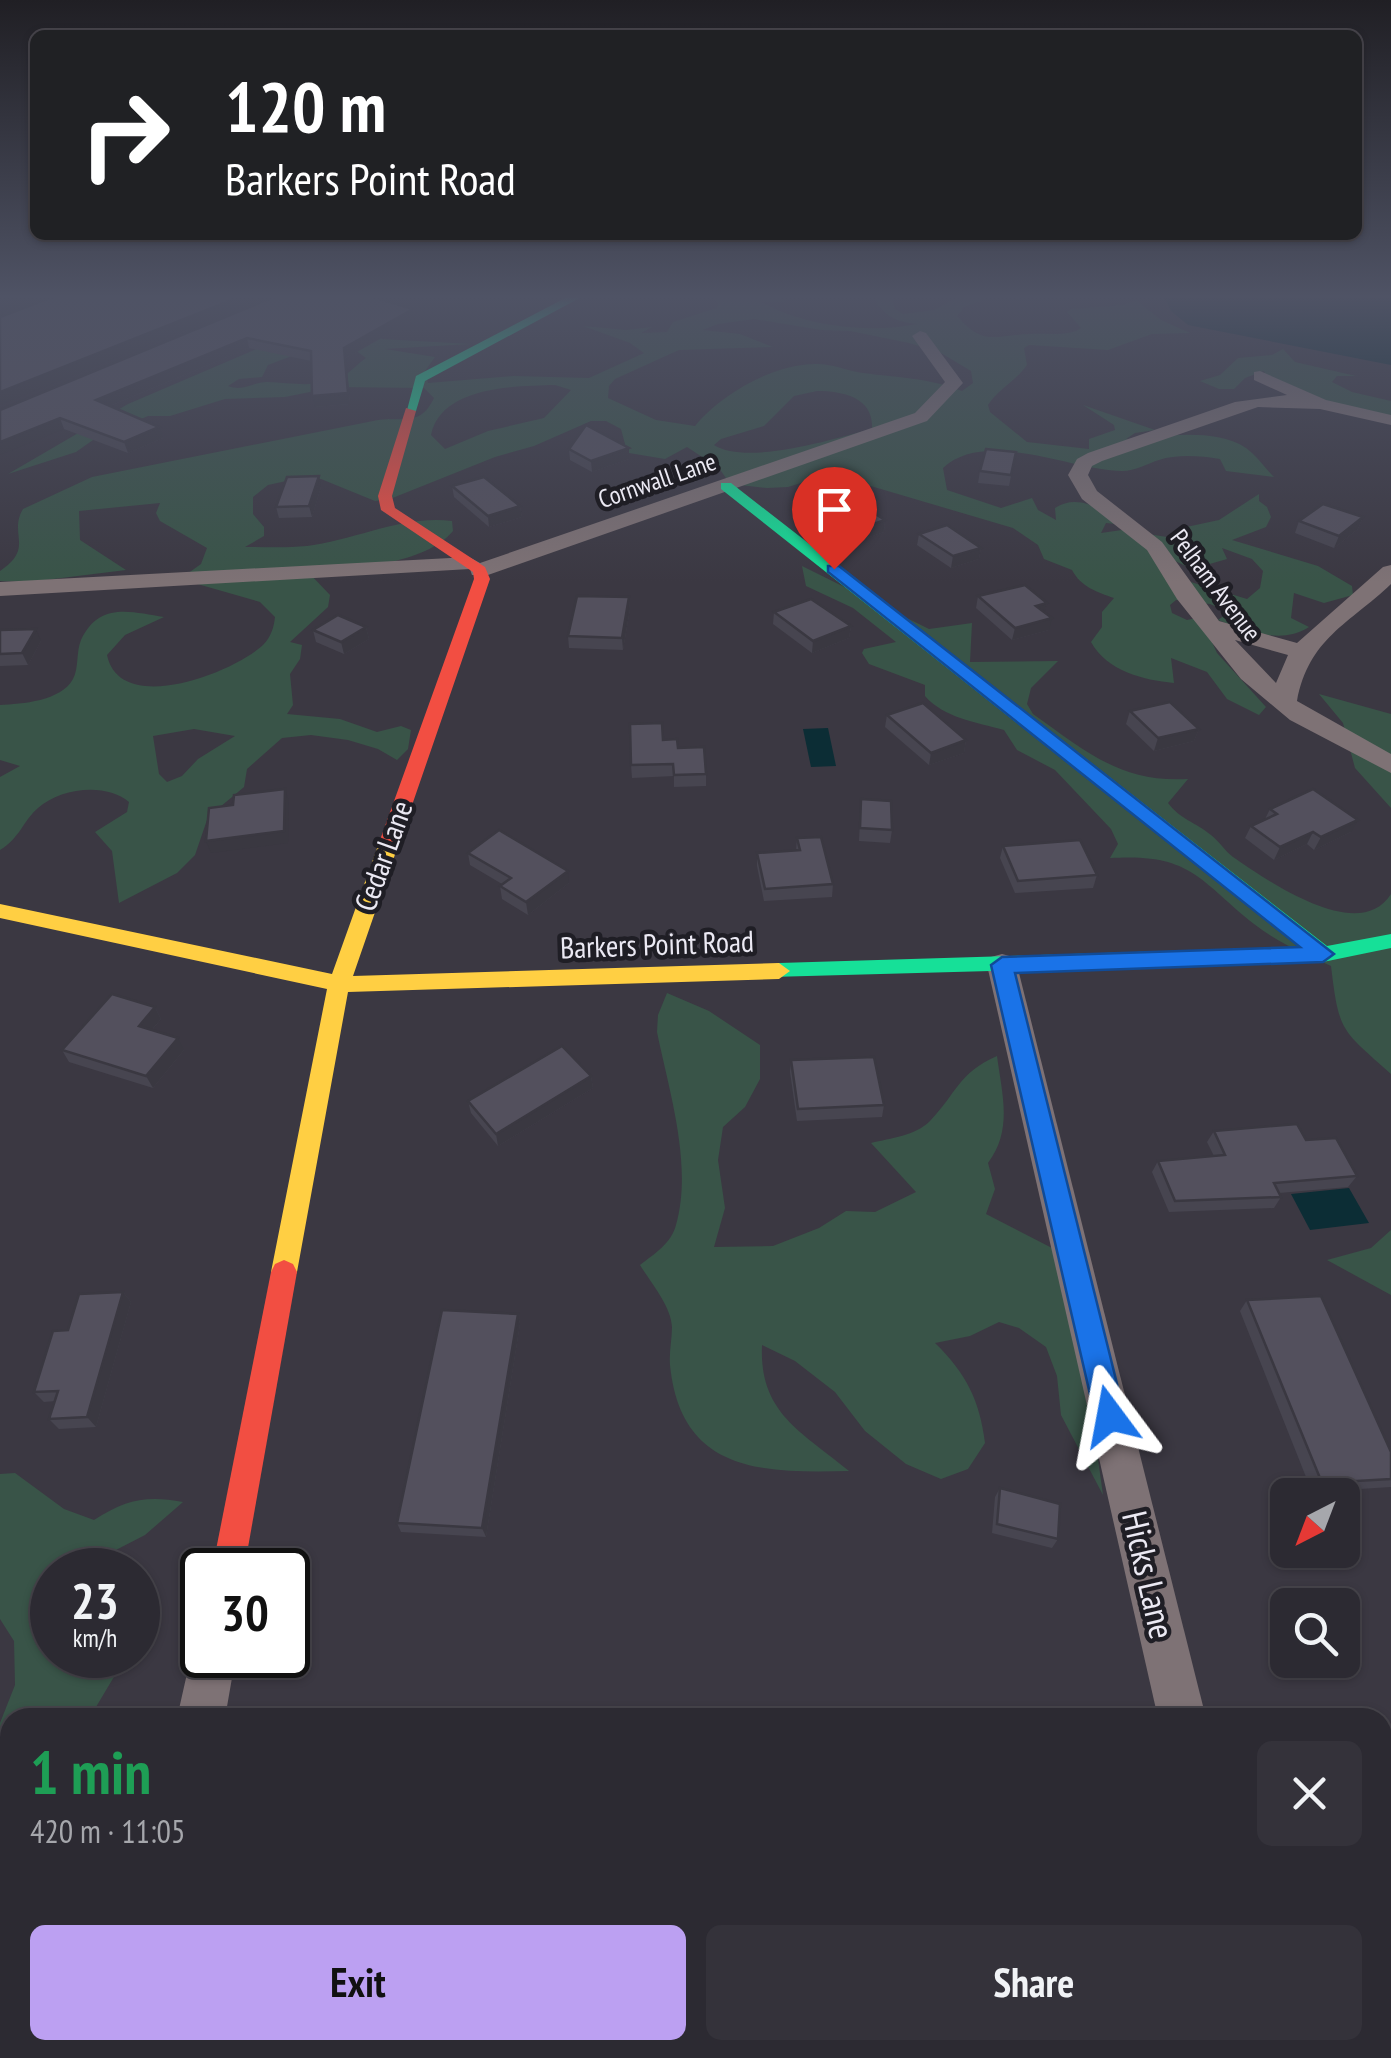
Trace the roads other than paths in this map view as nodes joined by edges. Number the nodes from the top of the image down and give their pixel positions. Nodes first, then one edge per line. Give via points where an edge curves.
1 (416, 390) edge
2 (948, 390) edge
3 (1244, 390) edge
4 (1294, 390) edge
5 (1320, 404) junction
6 (1229, 407) junction
7 (1391, 420) edge
8 (726, 486) junction
9 (474, 566) junction
10 (1391, 572) edge
11 (0, 588) edge
12 (1210, 626) junction
13 (1300, 650) junction
14 (1284, 704) junction
15 (1391, 764) edge
16 (0, 910) edge
17 (1391, 941) edge
18 (1323, 954) junction
19 (1002, 965) junction
20 (338, 984) junction
21 (232, 1548) edge
22 (208, 1678) edge
23 (203, 1708) edge
24 (1180, 1708) edge

1 - 9 street via 385,496 388,510
2 - 8 street, Cornwall Lane via 934,408 904,425
3 - 6 street, Pelham Avenue
4 - 5 street, Pelham Avenue
5 - 6 street, Pelham Avenue via 1282,399
5 - 7 street, Pelham Avenue
6 - 12 street, Pelham Avenue via 1094,456 1078,476 1089,495 1154,546
8 - 9 street, Cornwall Lane
8 - 18 street
9 - 11 street, Cornwall Lane
9 - 20 street, Cedar Lane via 482,580 474,606
10 - 13 street
12 - 13 street
12 - 14 street, Pelham Avenue
13 - 14 street
14 - 15 street, Pelham Avenue
16 - 20 street, Barkers Point Road
17 - 18 street, Barkers Point Road
18 - 19 street, Barkers Point Road
19 - 20 street, Barkers Point Road
19 - 24 street, Hicks Lane
20 - 21 street, Cedar Lane
22 - 23 street

